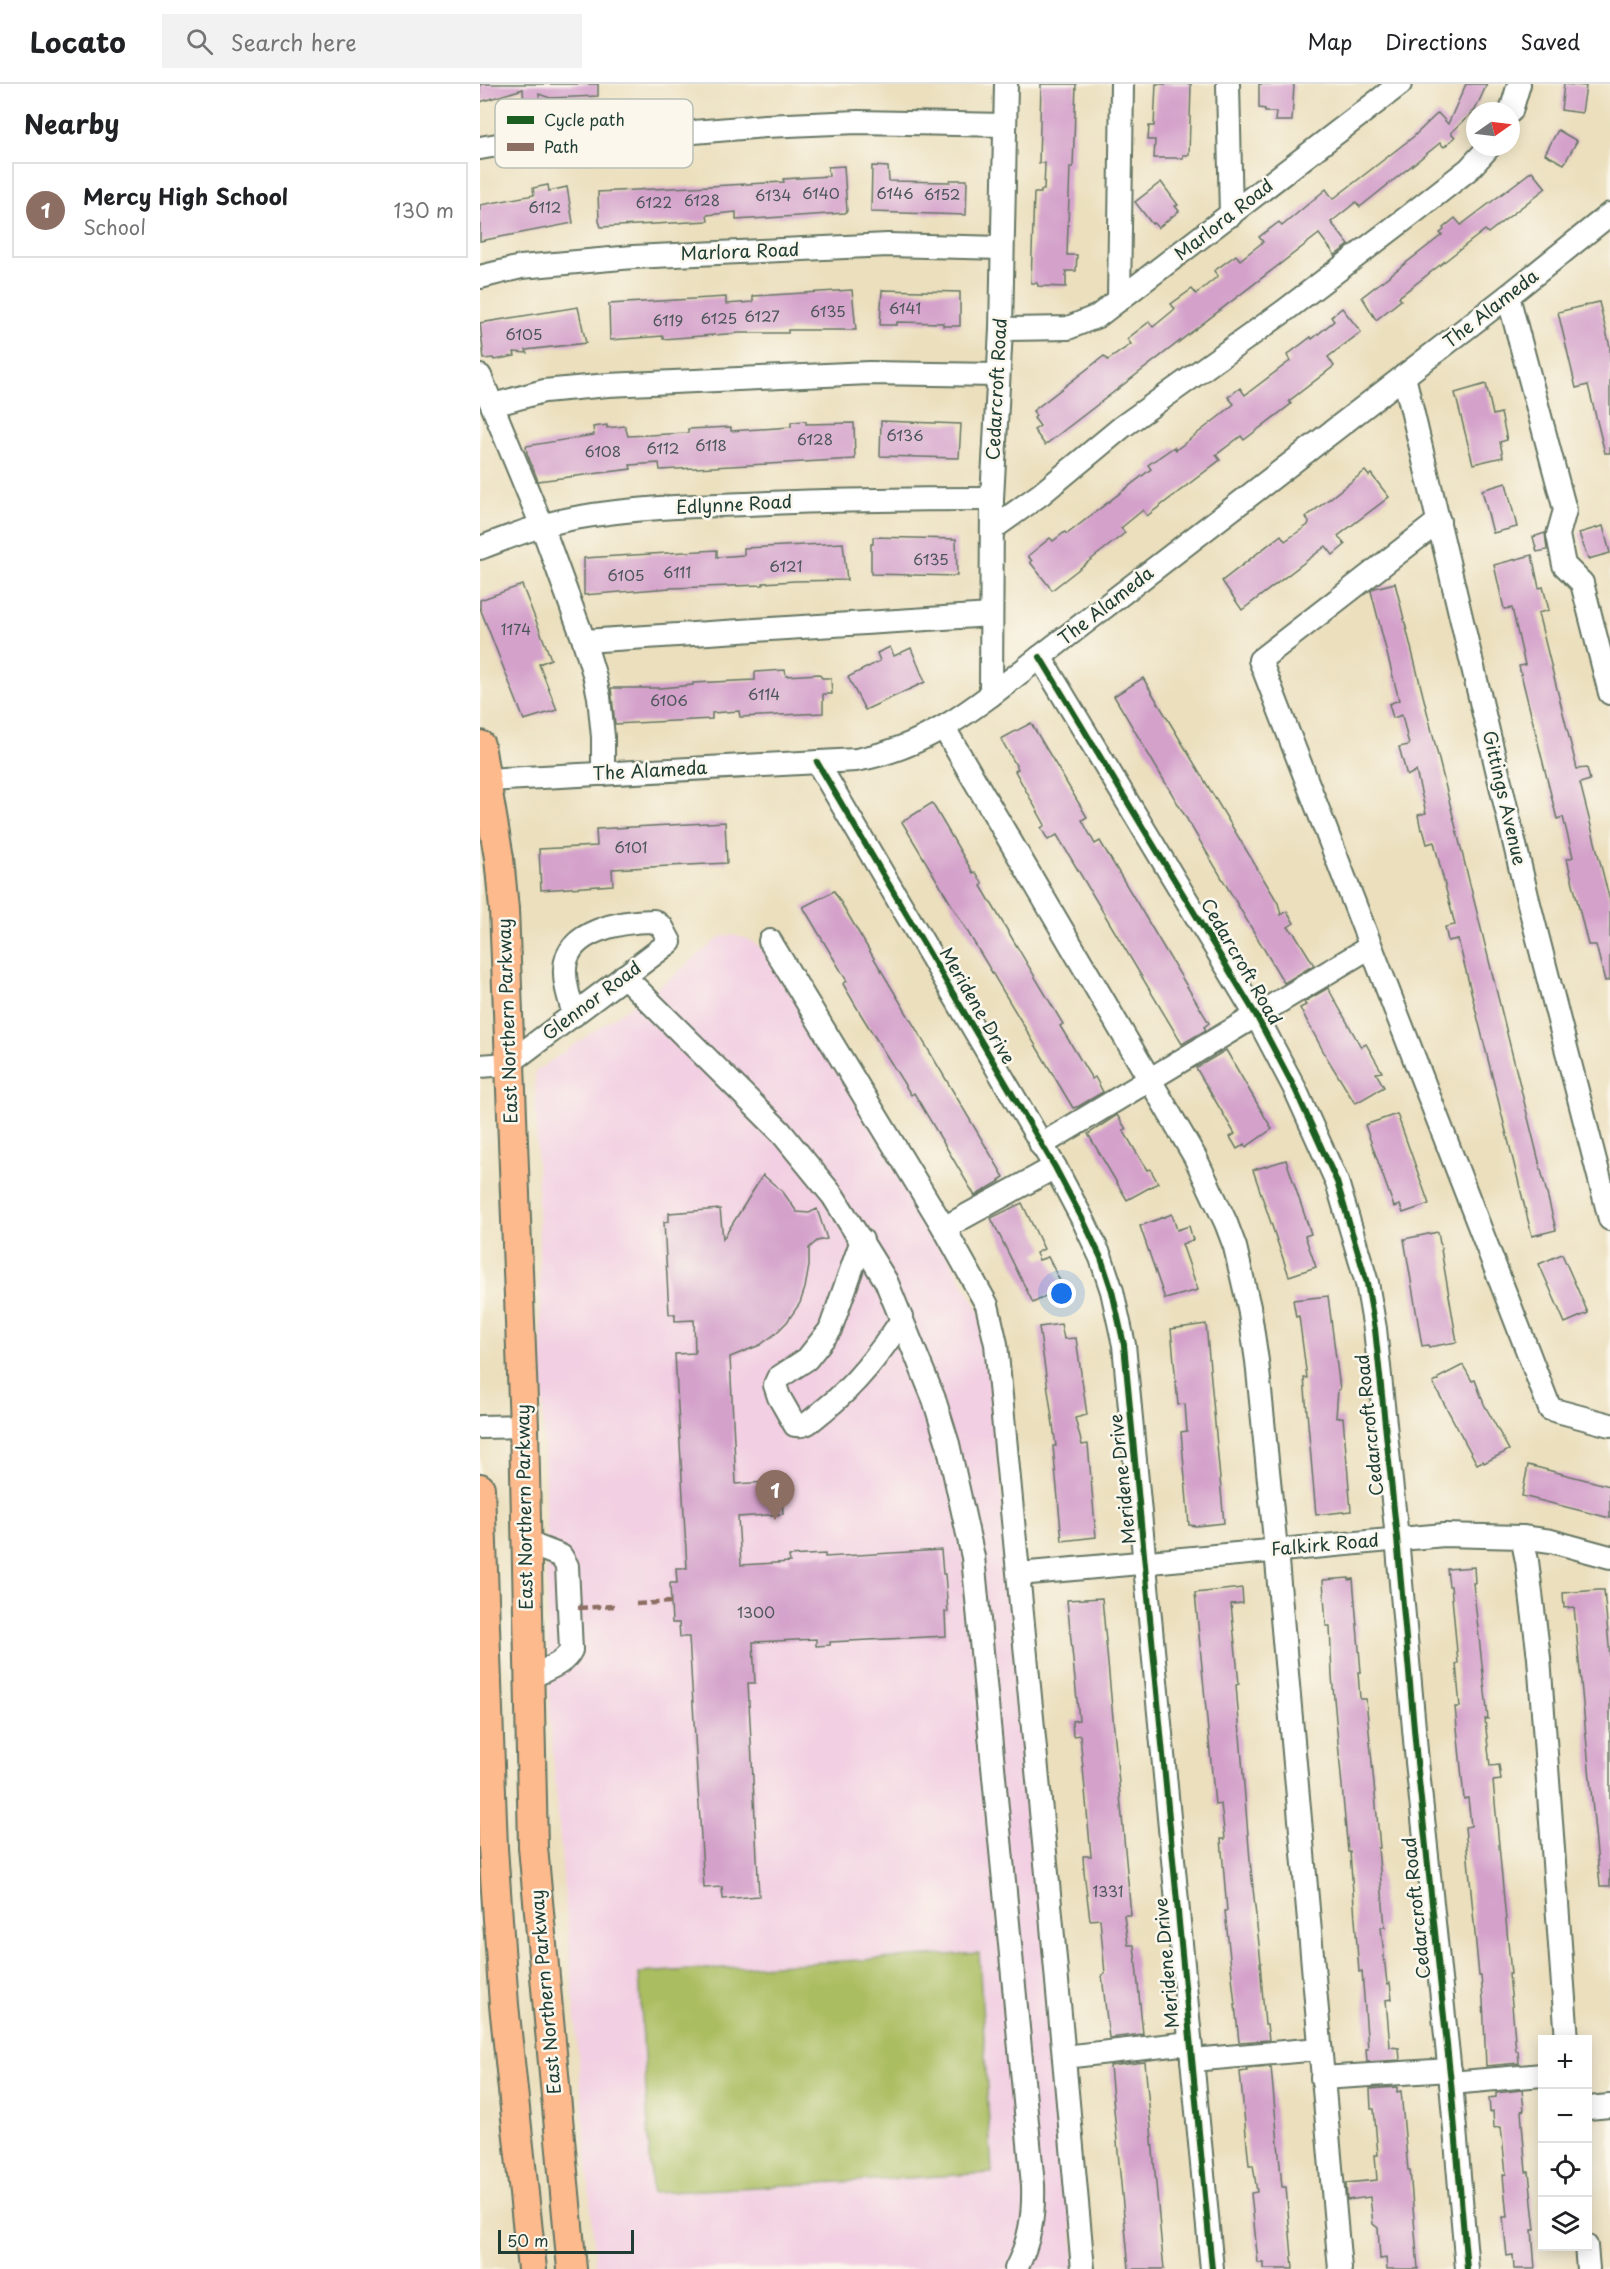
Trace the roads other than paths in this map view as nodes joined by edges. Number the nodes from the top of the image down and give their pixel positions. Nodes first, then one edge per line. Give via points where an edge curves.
1 (1006, 84) edge
2 (1122, 84) edge
3 (1228, 84) edge
4 (1400, 84) edge
5 (1519, 84) edge
6 (1514, 102) edge
7 (1005, 125) junction
8 (693, 132) edge
9 (495, 145) edge
10 (480, 148) edge
11 (1481, 156) edge
12 (1610, 214) edge
13 (1231, 215) junction
14 (1002, 248) junction
15 (480, 277) edge
16 (1508, 296) junction
17 (1119, 300) junction
18 (1001, 329) junction
19 (998, 375) junction
20 (480, 376) edge
21 (1404, 376) junction
22 (493, 405) junction
23 (992, 499) junction
24 (1439, 521) junction
25 (542, 526) junction
26 (992, 529) junction
27 (480, 548) edge
28 (991, 615) junction
29 (584, 641) junction
30 (1040, 657) junction
31 (1610, 693) edge
32 (991, 695) junction
33 (944, 728) junction
34 (480, 745) edge
35 (817, 762) junction
36 (603, 774) junction
37 (484, 780) edge
38 (770, 941) dead end
39 (1370, 947) junction
40 (624, 976) junction
41 (574, 1015) junction
42 (1256, 1015) junction
43 (508, 1064) junction
44 (480, 1066) edge
45 (1149, 1078) junction
46 (1041, 1145) junction
47 (1054, 1167) junction
48 (1610, 1219) edge
49 (944, 1228) junction
50 (862, 1240) junction
51 (902, 1320) junction
52 (1610, 1425) edge
53 (524, 1426) junction
54 (480, 1427) edge
55 (480, 1488) edge
56 (526, 1535) junction
57 (1522, 1536) junction
58 (1397, 1538) junction
59 (1276, 1550) junction
60 (1610, 1557) edge
61 (1146, 1562) junction
62 (1019, 1574) junction
63 (530, 1678) junction
64 (1567, 2035) edge
65 (1319, 2049) junction
66 (1191, 2051) junction
67 (1064, 2057) junction
68 (1538, 2075) edge
69 (1450, 2077) junction
70 (1322, 2078) junction
71 (1610, 2106) edge
72 (1592, 2108) edge
73 (1586, 2251) edge
74 (532, 2269) edge
75 (572, 2269) edge
76 (1016, 2269) edge
77 (1083, 2269) edge
78 (1212, 2269) edge
79 (1340, 2269) edge
80 (1467, 2269) edge
81 (1588, 2269) edge

1 - 7 street, Cedarcroft Road
2 - 17 street
3 - 13 street
4 - 13 street, Marlora Road
5 - 6 street
7 - 8 street via 858,122
7 - 14 street, Cedarcroft Road
9 - 10 street
11 - 26 street via 1409,216 1122,427
12 - 16 street, The Alameda
13 - 17 street, Marlora Road
14 - 15 street, Marlora Road via 888,245 633,257 521,267
14 - 18 street, Cedarcroft Road
16 - 21 street, The Alameda
16 - 31 street via 1565,510 1558,535 1564,565 1582,583
17 - 18 street, Marlora Road via 1098,316 1068,328
18 - 19 street, Cedarcroft Road
19 - 22 street via 868,374 608,385 544,391
19 - 23 street, Cedarcroft Road
20 - 22 street
21 - 24 street, Gittings Avenue
21 - 30 street, The Alameda
22 - 25 street
23 - 25 street, Edlynne Road via 706,506 614,513
23 - 26 street, Cedarcroft Road
24 - 39 street via 1260,660
24 - 48 street, Gittings Avenue via 1527,896
25 - 27 street, Edlynne Road
25 - 29 street
26 - 28 street, Cedarcroft Road
28 - 29 street
28 - 32 street, Cedarcroft Road
29 - 36 street via 599,697
30 - 32 street, The Alameda
30 - 42 street, Cedarcroft Road
32 - 33 street, The Alameda
33 - 35 street, The Alameda via 909,746 877,756
33 - 45 street
34 - 37 main road, East Northern Parkway
35 - 36 street, The Alameda
35 - 46 street, Meridene Drive
36 - 37 street, The Alameda
37 - 43 main road, East Northern Parkway via 504,909
38 - 49 street
39 - 42 street
39 - 52 street via 1550,1409
40 - 41 street, Glennor Road
40 - 41 street, Glennor Road via 670,942 654,921 614,926 582,938 568,952 565,969
40 - 50 street via 780,1131 834,1196
41 - 43 street, Glennor Road
42 - 45 street
42 - 58 street, Cedarcroft Road via 1331,1166 1348,1212 1375,1329
43 - 44 street
43 - 53 main road, East Northern Parkway
45 - 46 street
45 - 59 street via 1195,1157 1235,1247 1257,1361
46 - 47 street, Meridene Drive
47 - 49 street
47 - 61 street, Meridene Drive via 1101,1258 1112,1292 1124,1345
49 - 62 street via 992,1320
50 - 51 street via 886,1281
50 - 51 street via 830,1330 807,1359 778,1378 775,1385 795,1425 806,1425 846,1392
51 - 76 street via 948,1444 973,1557 1033,2185 1031,2232
53 - 54 street
53 - 56 main road, East Northern Parkway
55 - 74 main road via 493,1848 504,2005
56 - 63 main road, East Northern Parkway
56 - 63 street via 535,1546 561,1556 567,1566 571,1650 558,1664
57 - 58 street, Falkirk Road
57 - 60 street, Falkirk Road
57 - 64 street via 1539,1658
58 - 59 street, Falkirk Road
58 - 69 street, Cedarcroft Road
59 - 61 street, Falkirk Road
59 - 65 street
61 - 62 street, Falkirk Road
61 - 66 street, Meridene Drive
62 - 67 street
63 - 75 main road, East Northern Parkway via 533,1847
65 - 66 street
65 - 70 street
66 - 67 street
66 - 78 street, Meridene Drive
67 - 77 street
68 - 69 street
69 - 70 street
69 - 80 street, Cedarcroft Road
70 - 79 street
71 - 72 street
73 - 81 street

